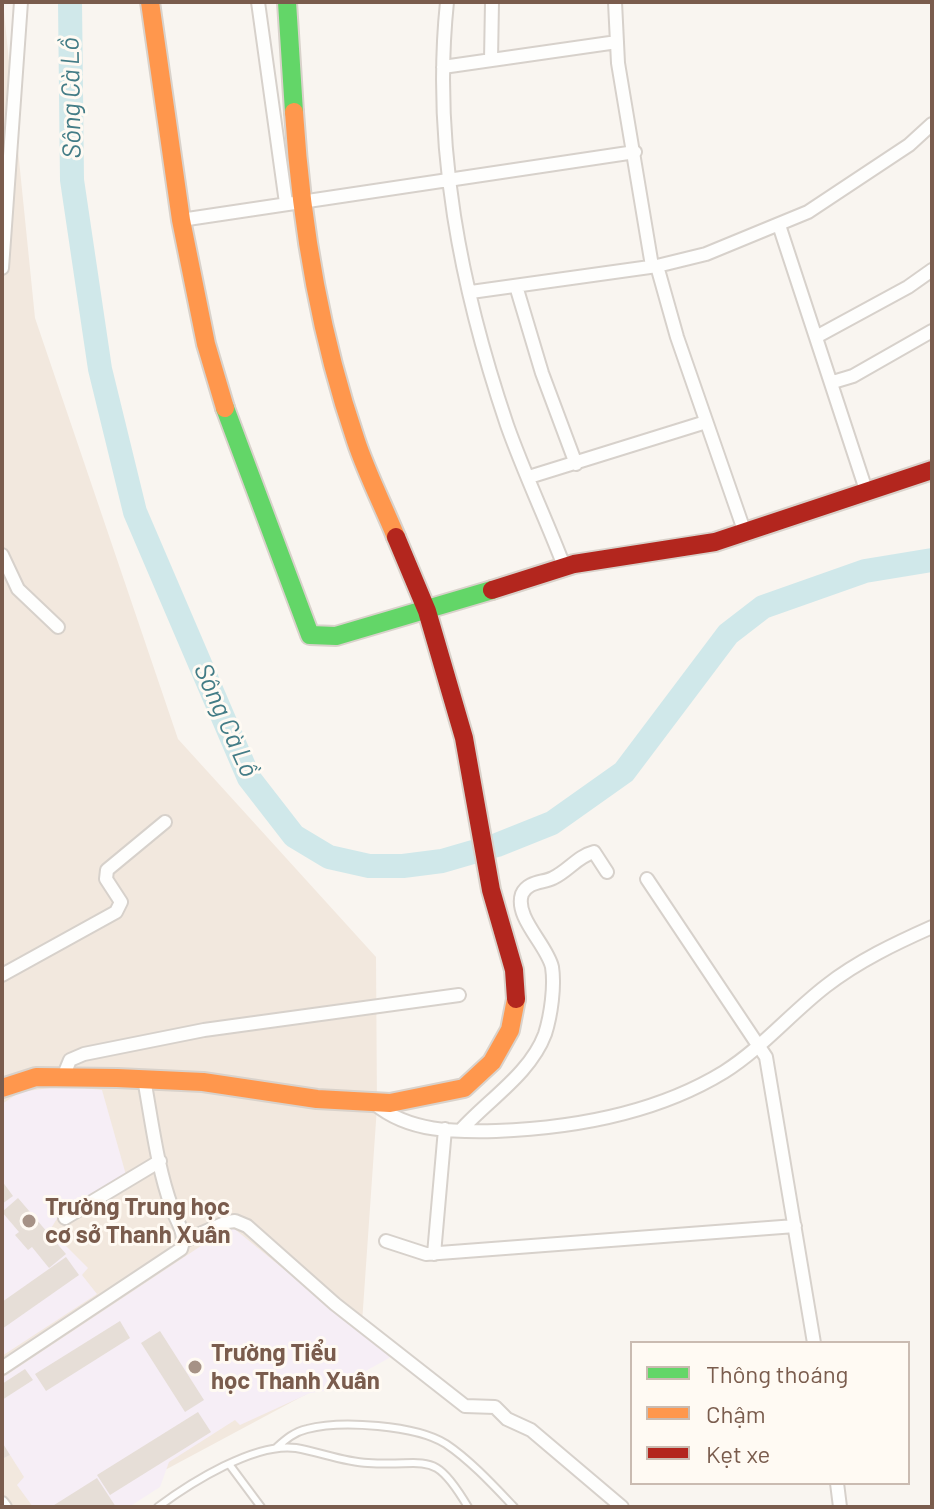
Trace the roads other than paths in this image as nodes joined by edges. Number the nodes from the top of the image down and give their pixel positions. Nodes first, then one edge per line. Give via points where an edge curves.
1 (21, 2) edge
2 (150, 2) edge
3 (258, 2) edge
4 (287, 2) edge
5 (447, 2) edge
6 (492, 2) edge
7 (615, 2) edge
8 (617, 42) junction
9 (491, 60) junction
10 (443, 67) junction
11 (932, 124) edge
12 (635, 152) junction
13 (449, 180) junction
14 (293, 202) junction
15 (181, 220) junction
16 (779, 225) junction
17 (654, 266) junction
18 (2, 268) edge
19 (932, 270) edge
20 (516, 286) junction
21 (471, 292) junction
22 (932, 331) edge
23 (816, 337) junction
24 (833, 382) junction
25 (706, 422) junction
26 (576, 464) junction
27 (932, 470) edge
28 (529, 477) junction
29 (867, 493) junction
30 (745, 533) junction
31 (2, 555) edge
32 (564, 566) junction
33 (427, 611) junction
34 (58, 627) dead end
35 (165, 822) dead end
36 (607, 872) dead end
37 (647, 879) dead end
38 (932, 927) edge
39 (2, 975) edge
40 (459, 995) dead end
41 (756, 1047) junction
42 (63, 1077) junction
43 (144, 1079) junction
44 (2, 1088) edge
45 (373, 1102) junction
46 (445, 1129) junction
47 (461, 1130) junction
48 (160, 1161) junction
49 (65, 1218) dead end
50 (795, 1226) junction
51 (184, 1241) junction
52 (386, 1241) dead end
53 (434, 1254) junction
54 (814, 1341) edge
55 (2, 1368) edge
56 (276, 1448) junction
57 (229, 1464) junction
58 (837, 1485) edge
59 (158, 1507) edge
60 (261, 1507) edge
61 (468, 1507) edge
62 (514, 1507) edge
63 (622, 1507) edge
64 (840, 1507) edge

1 - 18 street
2 - 15 street
3 - 14 street
4 - 14 street
5 - 10 street
6 - 9 street
7 - 8 street
8 - 9 street
8 - 12 street
9 - 10 street
10 - 13 street
11 - 16 street via 897,154
12 - 13 street
12 - 17 street
13 - 14 street
13 - 21 street
14 - 15 street
14 - 33 street via 356,441
15 - 33 street via 221,397 310,635 336,636
16 - 17 street via 706,254
16 - 23 street
17 - 20 street
17 - 25 street
19 - 23 street
20 - 21 street
20 - 26 street
21 - 28 street via 508,426
22 - 24 street
23 - 24 street
24 - 29 street
25 - 26 street
25 - 30 street
26 - 28 street
27 - 29 street
28 - 32 street
29 - 30 street
30 - 32 street
31 - 34 street via 18,589
32 - 33 street
33 - 45 street via 464,738 516,997 499,1053 464,1088 426,1098
35 - 39 street via 107,870 106,879 121,902 116,912
36 - 47 street via 594,852 553,878 528,886 522,895 521,907 552,966 546,1031 513,1081
37 - 41 street
38 - 41 street via 851,968
40 - 42 street via 204,1030 95,1051 70,1060
41 - 47 street via 690,1089 618,1115 538,1129
41 - 50 street via 771,1071
42 - 43 street
42 - 44 street via 36,1077
43 - 45 street
43 - 48 street
45 - 46 street via 423,1128
46 - 47 street
46 - 53 street
48 - 49 street
48 - 51 street
50 - 53 street
50 - 54 street
51 - 55 street via 181,1249
51 - 63 street via 227,1222 247,1226 335,1304 465,1406 495,1407 531,1430
52 - 53 street
56 - 57 lane
56 - 61 lane via 367,1463 430,1464 449,1475
56 - 62 lane via 309,1428 380,1426 410,1431 445,1443
57 - 59 lane
57 - 60 lane
58 - 64 street

